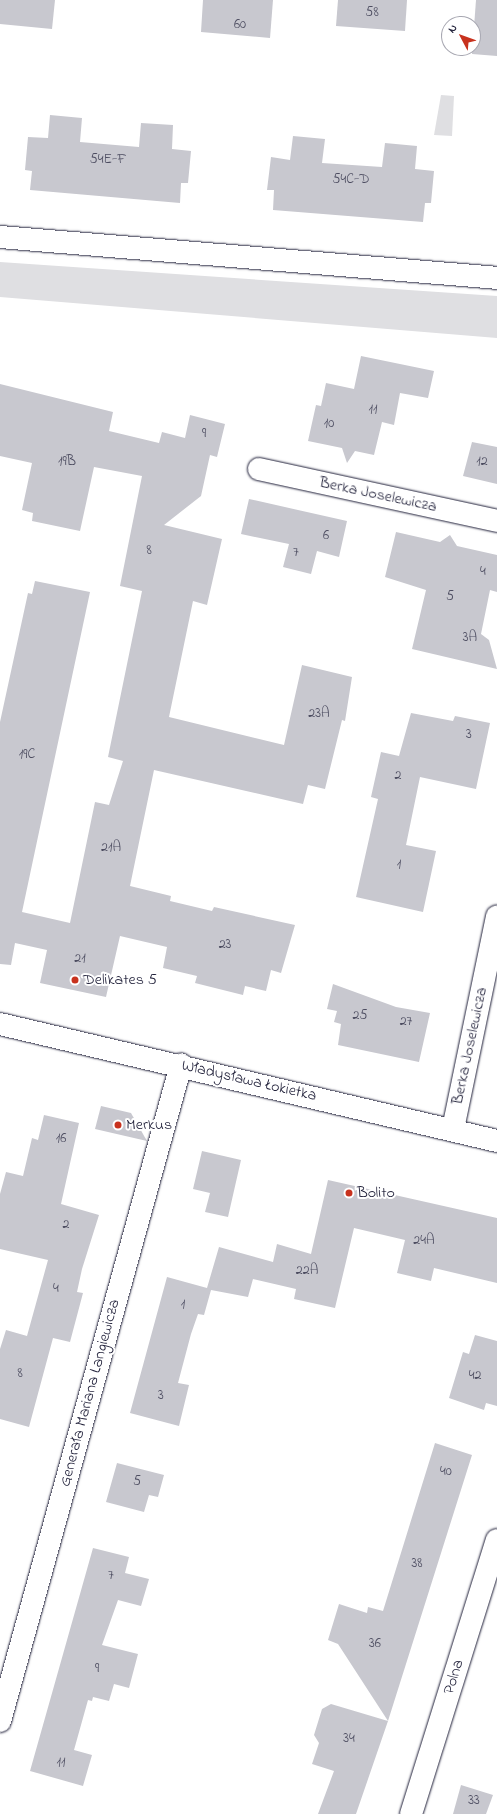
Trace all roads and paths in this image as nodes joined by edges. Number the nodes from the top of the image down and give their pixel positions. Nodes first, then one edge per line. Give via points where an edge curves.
1 (0, 237) edge
2 (497, 278) edge
3 (259, 469) dead end
4 (497, 520) edge
5 (497, 916) edge
6 (0, 1024) edge
7 (181, 1065) junction
8 (453, 1130) junction
9 (497, 1141) edge
10 (497, 1540) edge
11 (0, 1721) edge
12 (411, 1814) edge

1 - 2 street
3 - 4 street, Berka Joselewicza
5 - 8 street, Berka Joselewicza
6 - 7 street, Władysława Łokietka
7 - 8 street, Władysława Łokietka
7 - 11 street, Generała Mariana Langiewicza
8 - 9 street, Władysława Łokietka
10 - 12 street, Polna

